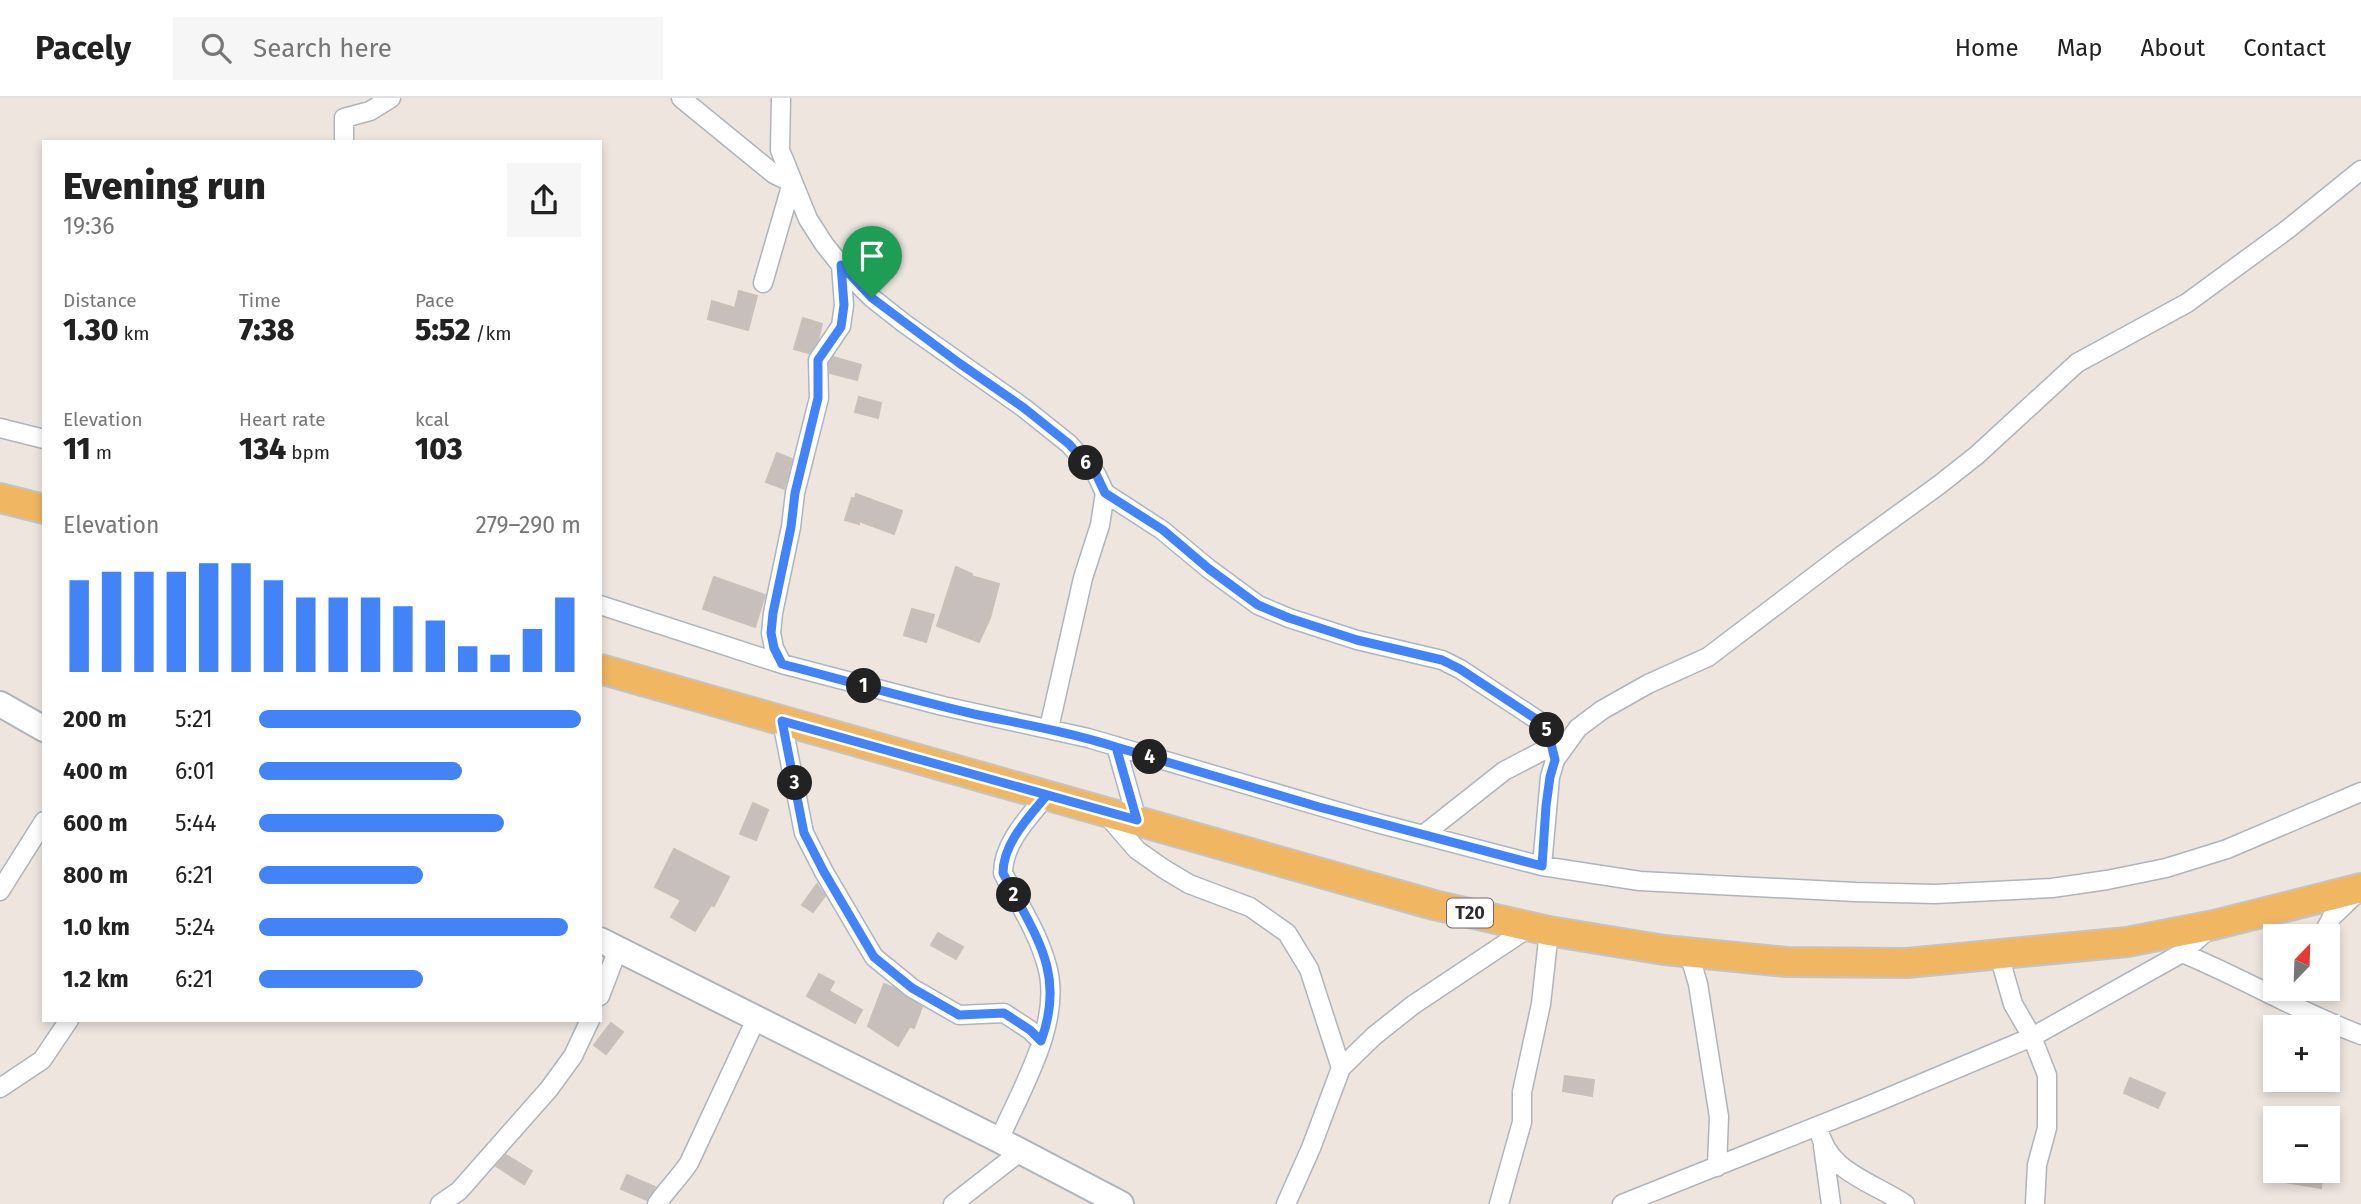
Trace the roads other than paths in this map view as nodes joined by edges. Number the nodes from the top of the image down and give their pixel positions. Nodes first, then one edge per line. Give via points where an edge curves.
1 (349, 98) edge
2 (391, 98) edge
3 (681, 98) edge
4 (781, 98) edge
5 (344, 118) junction
6 (344, 140) edge
7 (2361, 170) edge
8 (792, 183) junction
9 (841, 265) junction
10 (763, 283) dead end
11 (0, 428) edge
12 (42, 438) edge
13 (1105, 493) junction
14 (0, 498) edge
15 (42, 508) edge
16 (602, 606) edge
17 (782, 664) junction
18 (602, 670) edge
19 (0, 704) edge
20 (782, 721) junction
21 (42, 728) edge
22 (1049, 728) junction
23 (1116, 747) junction
24 (1553, 754) junction
25 (2361, 792) edge
26 (1047, 795) junction
27 (1103, 811) junction
28 (1137, 820) junction
29 (42, 824) edge
30 (1423, 835) junction
31 (1542, 866) junction
32 (2361, 888) edge
33 (0, 891) edge
34 (2328, 924) edge
35 (2214, 925) junction
36 (1539, 929) junction
37 (609, 945) edge
38 (1689, 953) junction
39 (2182, 953) junction
40 (1999, 955) junction
41 (602, 985) edge
42 (2263, 985) edge
43 (2296, 1001) edge
44 (757, 1017) junction
45 (68, 1022) edge
46 (589, 1022) edge
47 (2361, 1035) edge
48 (2032, 1037) junction
49 (1041, 1041) junction
50 (1341, 1068) junction
51 (0, 1088) edge
52 (1818, 1126) junction
53 (1010, 1145) junction
54 (1823, 1146) junction
55 (1717, 1167) junction
56 (1093, 1197) edge
57 (440, 1204) edge
58 (657, 1204) edge
59 (953, 1204) edge
60 (1121, 1204) edge
61 (1286, 1204) edge
62 (1499, 1204) edge
63 (1622, 1204) edge
64 (1831, 1204) edge
65 (1905, 1204) edge
66 (2035, 1204) edge

1 - 5 street
2 - 5 street via 370,111
3 - 8 street via 774,174
4 - 8 street via 780,150
5 - 6 street
7 - 24 street via 2186,303 2077,363 1949,478 1716,652 1602,710
8 - 9 street via 808,219
8 - 10 street
9 - 13 street via 905,324 1069,444 1096,474
9 - 17 street via 841,327 818,360 818,398 773,613 771,633
11 - 12 street
13 - 22 street
13 - 24 street via 1163,530 1258,605 1460,669 1542,723
14 - 15 main road
16 - 17 street
17 - 22 street
18 - 20 main road, T20
19 - 21 street
20 - 26 main road, T20
20 - 49 street via 804,833 874,957 912,988 959,1015 1004,1013
22 - 23 street
23 - 28 street
23 - 30 street
24 - 30 street via 1504,771
24 - 31 street
25 - 31 street via 2214,852 2142,873 2052,888 1935,894 1855,892 1640,881
26 - 27 main road, T20
26 - 49 street via 1018,831 1003,862 1003,873 1041,946 1051,981 1049,1020
27 - 28 main road, T20
27 - 50 street via 1137,850 1164,869 1189,884 1250,907 1287,933 1309,969
28 - 36 main road, T20 via 1434,905
29 - 33 street
30 - 31 street
32 - 34 street
32 - 35 main road, T20
35 - 39 street
35 - 40 main road, T20 via 2127,942
36 - 38 main road, T20
36 - 50 street via 1413,1004
36 - 62 street via 1541,1004 1522,1092 1522,1122
37 - 41 street
37 - 44 street
38 - 40 main road, T20 via 1787,961 1907,963
38 - 55 street via 1720,1117
39 - 42 street
39 - 48 street
40 - 48 street via 2013,1004
43 - 47 street via 2316,1017
44 - 53 street
44 - 58 street via 689,1163
45 - 51 street via 42,1060
46 - 57 street via 573,1056 549,1089 459,1191
48 - 52 street
48 - 66 street via 2047,1075 2048,1101
49 - 53 street
50 - 61 street
52 - 54 street
52 - 55 street
53 - 56 street
53 - 59 street
54 - 64 street
54 - 65 street via 1841,1166
55 - 63 street
56 - 60 street

